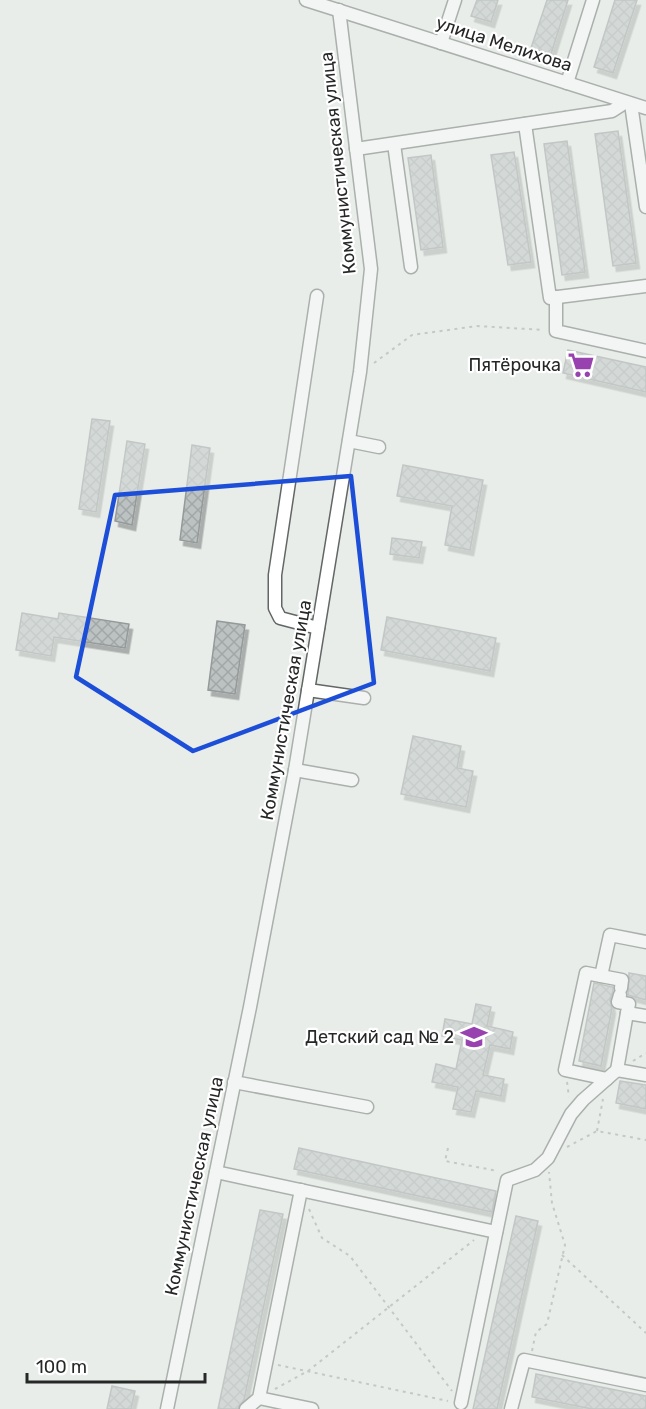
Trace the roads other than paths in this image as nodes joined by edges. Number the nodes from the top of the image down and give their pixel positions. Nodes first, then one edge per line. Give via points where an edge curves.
1 (455, 0) edge
2 (593, 0) edge
3 (314, 1) edge
4 (339, 10) junction
5 (441, 43) junction
6 (567, 83) junction
7 (628, 103) junction
8 (646, 108) edge
9 (525, 124) junction
10 (394, 144) junction
11 (356, 149) junction
12 (646, 207) edge
13 (411, 267) dead end
14 (646, 286) edge
15 (317, 296) dead end
16 (556, 297) junction
17 (646, 351) edge
18 (348, 441) junction
19 (379, 447) dead end
20 (318, 628) junction
21 (308, 690) junction
22 (364, 698) dead end
23 (295, 770) junction
24 (352, 780) dead end
25 (646, 942) edge
26 (601, 976) junction
27 (627, 1013) junction
28 (646, 1017) edge
29 (617, 1070) junction
30 (646, 1075) edge
31 (607, 1079) junction
32 (234, 1082) junction
33 (367, 1107) dead end
34 (216, 1172) junction
35 (301, 1190) junction
36 (492, 1231) junction
37 (646, 1385) edge
38 (259, 1398) junction
39 (461, 1403) road end
40 (167, 1409) edge
41 (246, 1409) edge
42 (312, 1409) edge
43 (512, 1409) edge

1 - 5 street
2 - 6 street
3 - 4 street, улица Мелихова
4 - 5 street, улица Мелихова
4 - 11 street, Коммунистическая улица
5 - 6 street, улица Мелихова
6 - 7 street, улица Мелихова
7 - 8 street, улица Мелихова
7 - 9 street via 612,111
7 - 12 street
9 - 10 street
9 - 16 street via 550,298
10 - 11 street
10 - 13 street
11 - 18 street, Коммунистическая улица via 371,269
14 - 16 street
15 - 20 street via 275,574 275,608 280,618
16 - 17 street via 556,331
18 - 19 street
18 - 20 street, Коммунистическая улица
20 - 21 street, Коммунистическая улица
21 - 22 street
21 - 23 street, Коммунистическая улица
23 - 24 street
23 - 32 street, Коммунистическая улица
25 - 26 street via 610,935
26 - 27 street via 622,980 618,1002 629,1004
26 - 31 street via 586,973 565,1070
27 - 28 street
27 - 29 street
29 - 30 street
29 - 31 street
31 - 36 street via 571,1114 548,1158 535,1170 507,1180
32 - 33 street
32 - 34 street, Коммунистическая улица
34 - 35 street
34 - 40 street, Коммунистическая улица
35 - 36 street
35 - 38 street
36 - 39 street
37 - 43 street via 524,1360
38 - 41 street
38 - 42 street

